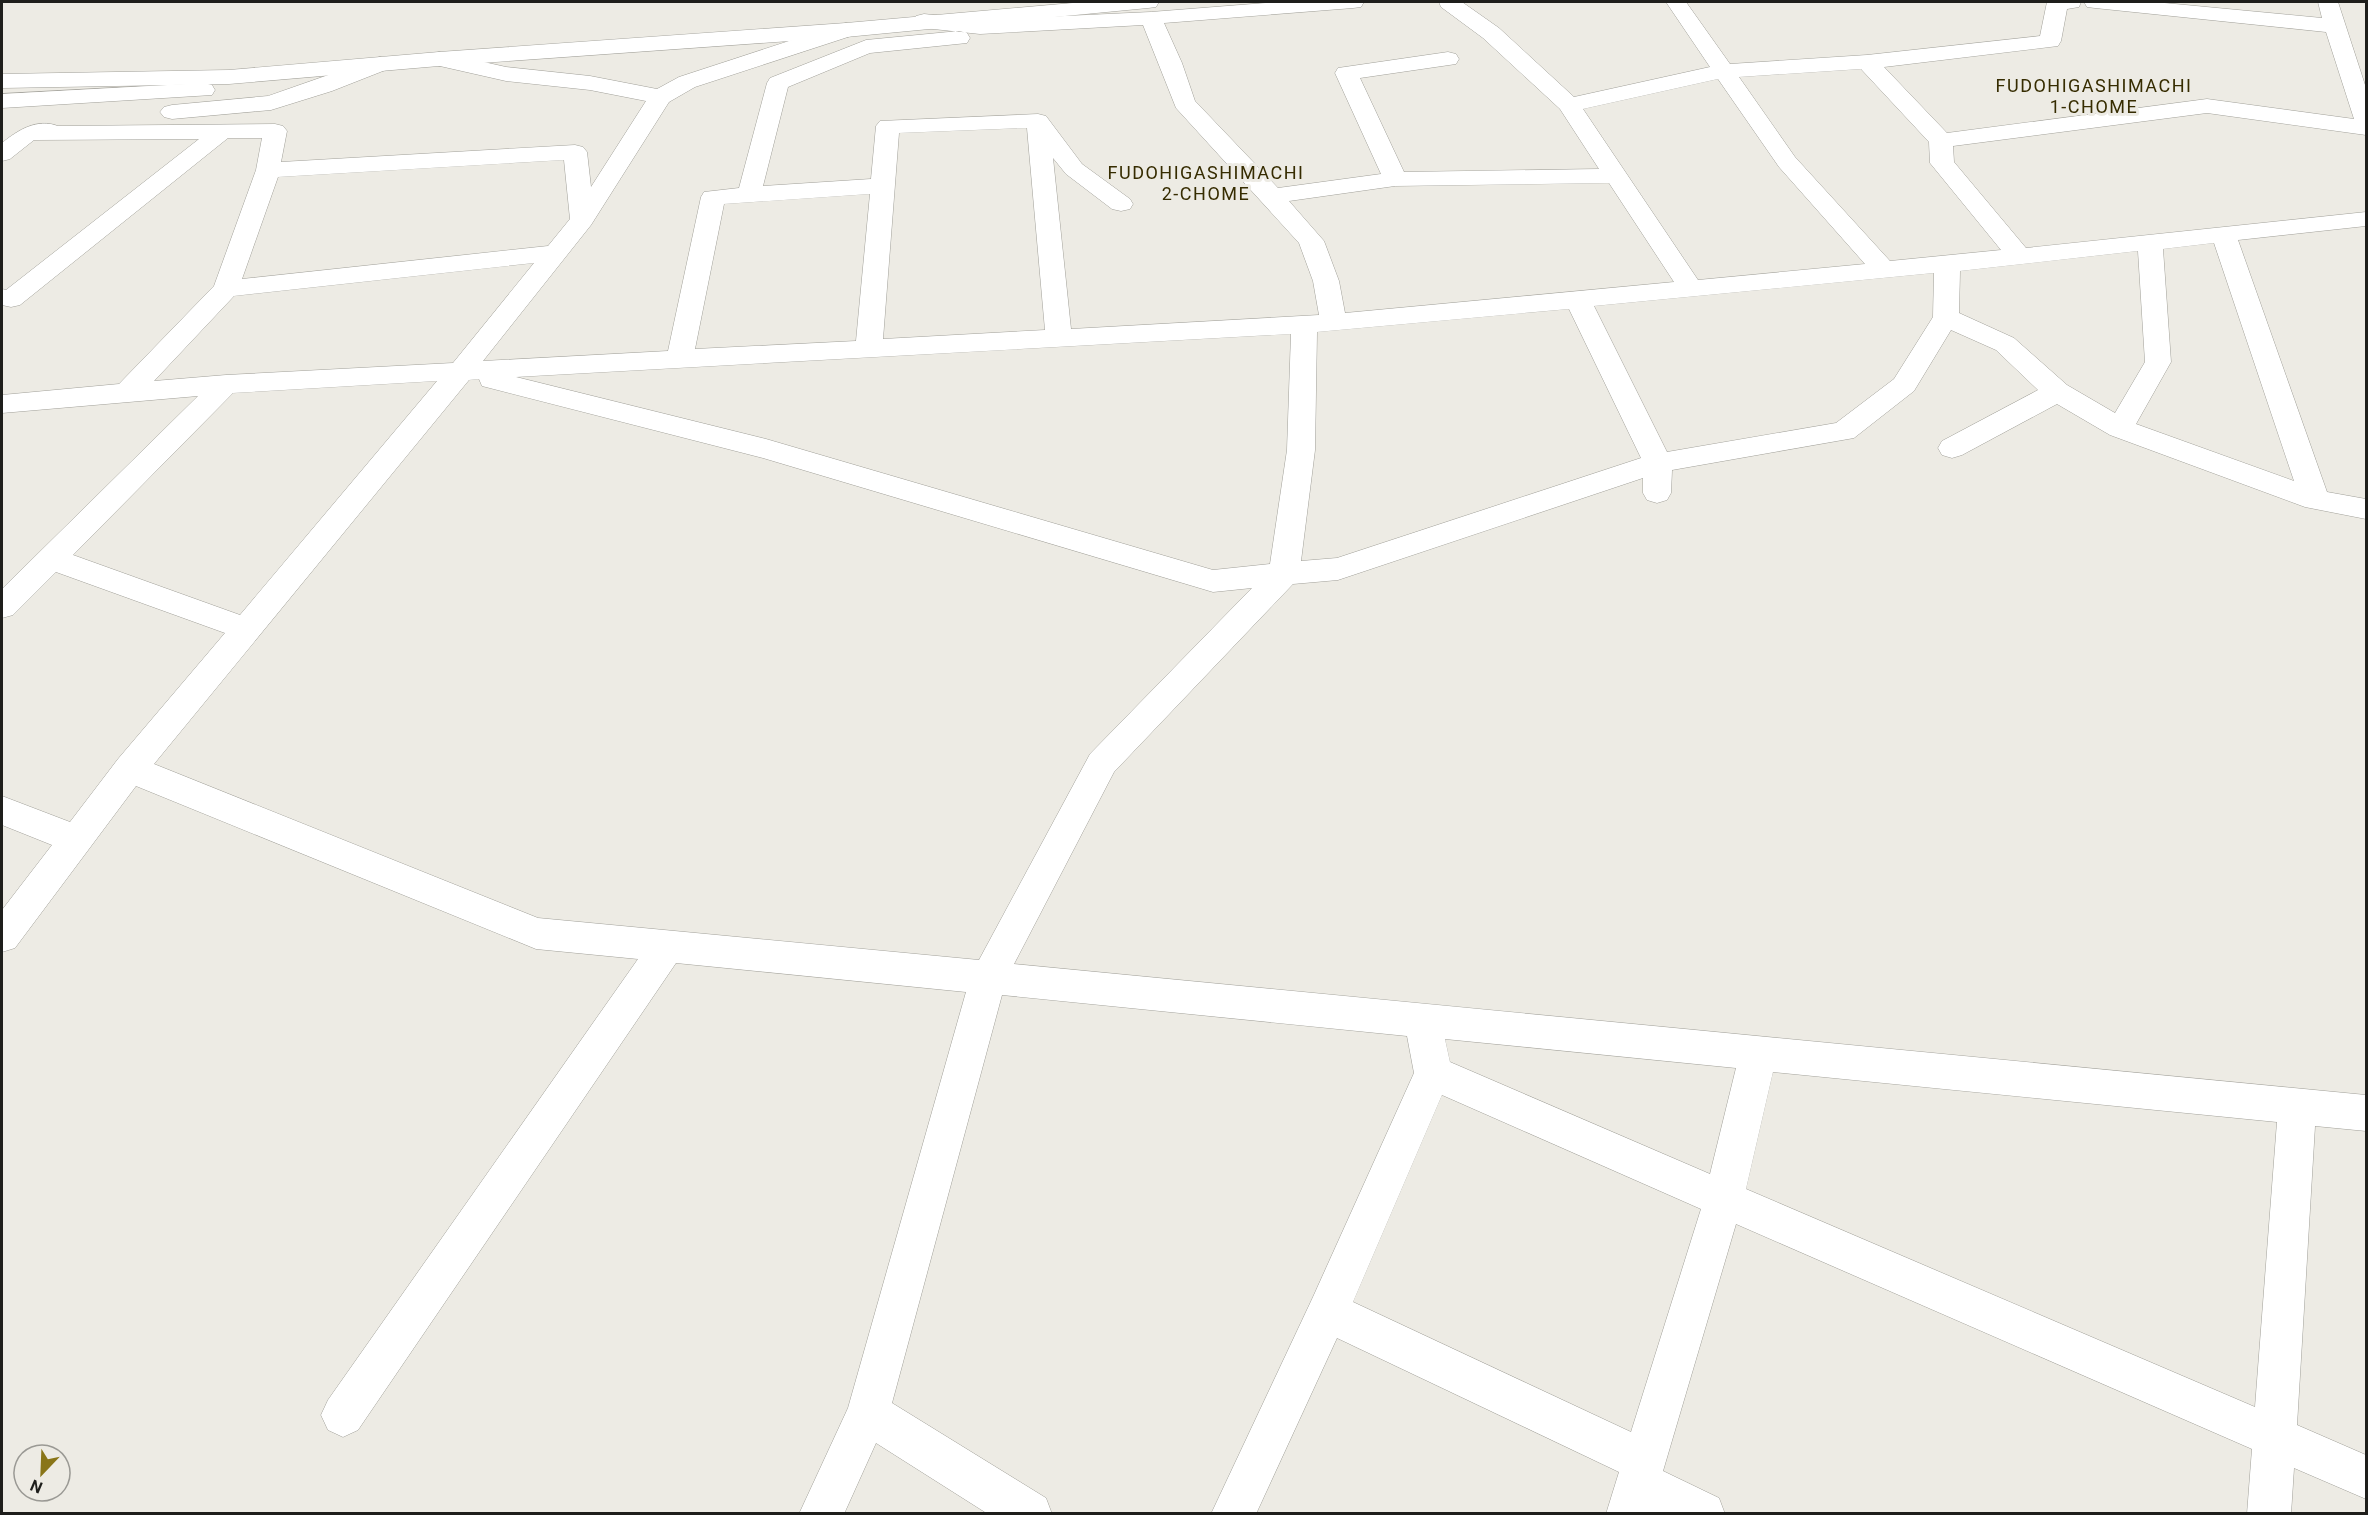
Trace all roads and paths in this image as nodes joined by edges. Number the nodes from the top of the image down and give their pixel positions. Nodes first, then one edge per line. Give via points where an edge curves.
1 (1353, 2) edge
2 (1449, 2) edge
3 (1676, 2) edge
4 (2071, 2) edge
5 (2095, 2) edge
6 (2328, 2) edge
7 (1149, 10) edge
8 (924, 21) junction
9 (2335, 26) junction
10 (980, 27) junction
11 (846, 30) junction
12 (439, 59) junction
13 (1448, 59) dead end
14 (1867, 62) junction
15 (380, 64) junction
16 (2358, 70) edge
17 (1725, 71) junction
18 (2, 81) edge
19 (660, 97) junction
20 (2, 101) edge
21 (1569, 105) junction
22 (1038, 121) junction
23 (2367, 122) edge
24 (2367, 128) edge
25 (223, 131) junction
26 (28, 133) junction
27 (1941, 141) junction
28 (2, 154) edge
29 (268, 170) junction
30 (1616, 176) junction
31 (1395, 179) junction
32 (883, 186) junction
33 (749, 195) junction
34 (1272, 196) junction
35 (1121, 204) dead end
36 (2367, 219) edge
37 (582, 220) junction
38 (2224, 235) junction
39 (2150, 243) junction
40 (554, 253) junction
41 (2019, 256) junction
42 (1947, 264) junction
43 (1884, 270) junction
44 (226, 289) junction
45 (1691, 289) junction
46 (2, 297) edge
47 (1577, 300) junction
48 (1946, 317) junction
49 (1319, 324) junction
50 (1059, 338) junction
51 (869, 349) junction
52 (679, 360) junction
53 (460, 372) junction
54 (226, 384) junction
55 (2057, 392) junction
56 (127, 393) junction
57 (2, 405) edge
58 (2120, 428) junction
59 (1952, 448) dead end
60 (1658, 463) junction
61 (1657, 493) dead end
62 (2315, 500) junction
63 (2367, 509) edge
64 (50, 558) junction
65 (1284, 575) junction
66 (2, 607) edge
67 (246, 629) junction
68 (130, 770) junction
69 (2, 810) edge
70 (76, 840) junction
71 (2, 937) edge
72 (667, 946) junction
73 (988, 978) junction
74 (1423, 1020) junction
75 (1759, 1053) junction
76 (1433, 1073) junction
77 (2297, 1107) junction
78 (2367, 1113) edge
79 (1724, 1199) junction
80 (1328, 1312) junction
81 (868, 1413) junction
82 (343, 1415) dead end
83 (2273, 1436) junction
84 (2367, 1478) edge
85 (1637, 1485) edge
86 (821, 1514) edge
87 (1030, 1514) edge
88 (1233, 1514) edge
89 (1703, 1514) edge
90 (2269, 1514) edge

1 - 7 street
2 - 21 street via 1491,33
3 - 17 street
4 - 14 street via 2057,3 2050,41
5 - 9 street
6 - 9 street
7 - 8 street
7 - 10 street
7 - 34 street via 1184,103
8 - 10 street
8 - 11 street
9 - 16 street
10 - 33 street via 960,38 866,47 778,82
11 - 12 street
11 - 19 street via 687,82
12 - 15 street
12 - 19 street via 506,74 590,83
13 - 31 street via 1346,73
14 - 17 street
14 - 27 street
15 - 18 street via 229,78
15 - 20 street via 287,85
15 - 26 street via 271,103 178,111
16 - 23 street
17 - 21 street
17 - 43 street via 1787,162
19 - 37 street
21 - 30 street
22 - 32 street via 888,126
22 - 35 street via 1074,169
22 - 50 street
24 - 27 street via 2208,106
25 - 26 street
25 - 29 street via 275,131
25 - 46 street via 11,299
26 - 28 street
27 - 41 street via 1942,163
29 - 37 street via 575,152
29 - 44 street
30 - 31 street
30 - 45 street
31 - 34 street
32 - 33 street
32 - 51 street
33 - 52 street via 713,197
34 - 49 street via 1311,242 1326,281
36 - 38 street
37 - 40 street
38 - 39 street
38 - 62 street
39 - 41 street
39 - 58 street via 2158,362
40 - 44 street
40 - 53 street
41 - 42 street
42 - 43 street
42 - 48 street
43 - 45 street
44 - 56 street
45 - 47 street
47 - 49 street
47 - 60 street
48 - 55 street via 2005,344
48 - 60 street via 1904,385 1844,431
49 - 50 street
49 - 65 street
50 - 51 street
51 - 52 street
52 - 53 street
53 - 54 street
53 - 65 street via 766,449 1212,581
53 - 67 street
54 - 56 street
54 - 64 street
55 - 58 street
55 - 59 street
56 - 57 street
58 - 62 street
60 - 61 street
60 - 65 street via 1338,569
62 - 63 street
64 - 66 street
64 - 67 street
65 - 73 street via 1102,763
67 - 68 street
68 - 70 street
68 - 72 street via 536,933
69 - 70 street
70 - 71 street
72 - 73 street
72 - 82 street
73 - 74 street
73 - 81 street
74 - 75 street
74 - 76 street
75 - 77 street
75 - 79 street
76 - 79 street
76 - 80 street
77 - 78 street
77 - 83 street
79 - 83 street
79 - 85 street
80 - 85 street
80 - 88 street
81 - 86 street
81 - 87 street
83 - 84 street
83 - 90 street
85 - 89 street

